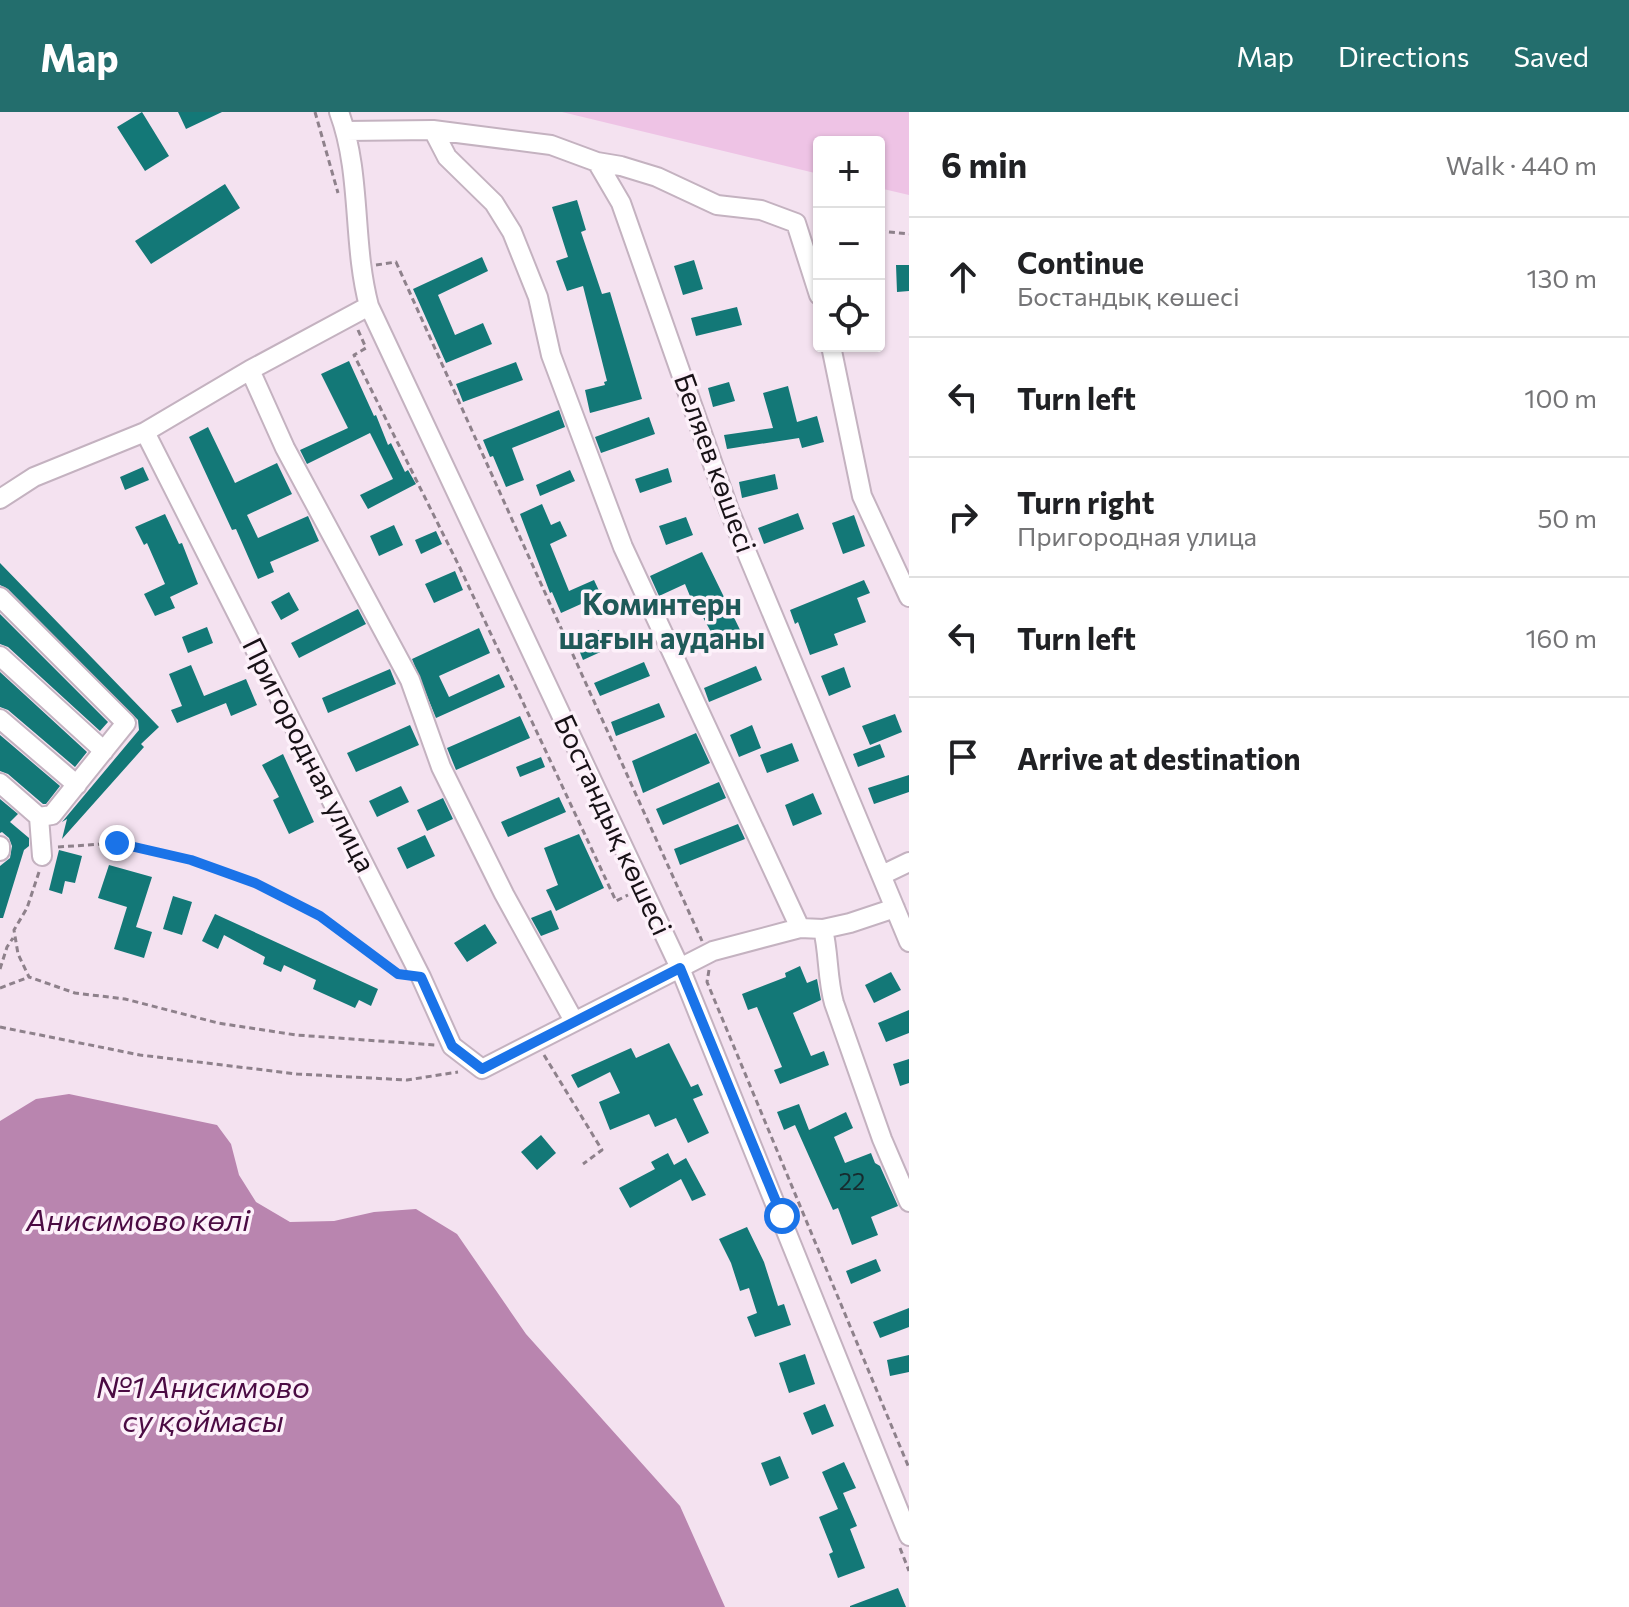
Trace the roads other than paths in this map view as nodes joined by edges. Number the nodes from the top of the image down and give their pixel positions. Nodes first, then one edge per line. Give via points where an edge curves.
1 (339, 112) edge
2 (433, 130) junction
3 (346, 131) junction
4 (597, 162) junction
5 (814, 280) edge
6 (369, 306) junction
7 (832, 352) edge
8 (250, 370) junction
9 (145, 432) junction
10 (0, 499) edge
11 (0, 597) edge
12 (909, 597) edge
13 (0, 656) edge
14 (0, 719) edge
15 (104, 751) junction
16 (0, 783) edge
17 (77, 785) junction
18 (39, 817) junction
19 (42, 856) road end
20 (909, 862) edge
21 (882, 875) junction
22 (895, 908) junction
23 (800, 928) junction
24 (823, 929) junction
25 (909, 942) edge
26 (680, 968) junction
27 (574, 1021) junction
28 (909, 1202) edge
29 (909, 1536) edge

1 - 3 street, Бостандық көшесі
2 - 3 street
2 - 4 street via 551,145
2 - 23 street via 447,157 494,203 512,232 538,297 551,355 623,547
3 - 6 street, Бостандық көшесі
4 - 5 street via 657,177 717,205 761,210 796,223
4 - 21 street, Беляев көшесі via 621,203 729,510
6 - 8 street
6 - 26 street, Бостандық көшесі
7 - 12 street via 862,496
8 - 9 street
8 - 27 street via 285,448 410,680 441,767 504,894
9 - 10 street via 34,477
9 - 27 street, Пригородная улица via 452,1046 482,1069
11 - 15 street via 126,723
13 - 15 street
14 - 17 street
15 - 17 street
16 - 18 street
17 - 18 street via 52,815
18 - 19 street
20 - 21 street
21 - 22 street, Беляев көшесі
22 - 24 street
22 - 25 street, Беляев көшесі
23 - 24 street
23 - 26 street via 708,954
24 - 28 street via 834,1003
26 - 27 street
26 - 29 street, Бостандық көшесі

